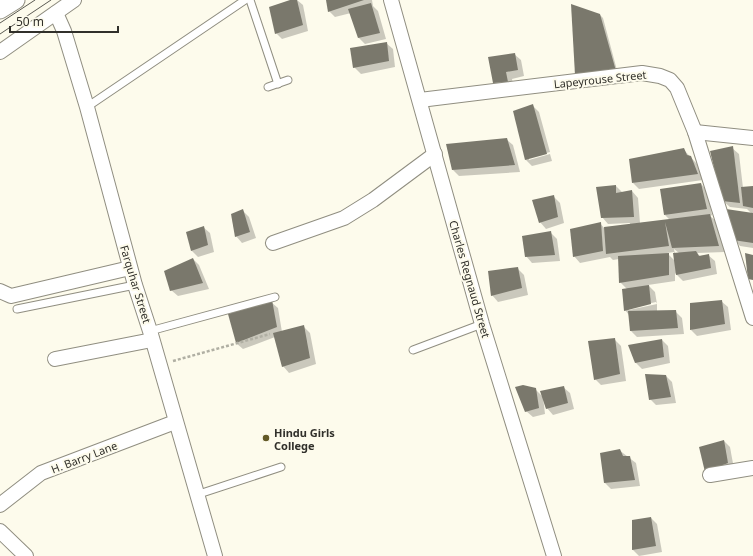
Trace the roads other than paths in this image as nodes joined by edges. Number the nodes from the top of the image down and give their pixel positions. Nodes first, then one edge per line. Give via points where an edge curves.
1 (16, 0) edge
2 (74, 0) edge
3 (246, 0) edge
4 (250, 0) edge
5 (391, 0) edge
6 (0, 10) edge
7 (56, 13) junction
8 (0, 52) edge
9 (288, 80) dead end
10 (278, 84) junction
11 (268, 87) dead end
12 (420, 100) junction
13 (87, 107) junction
14 (695, 132) junction
15 (753, 138) edge
16 (435, 154) junction
17 (274, 243) dead end
18 (130, 268) junction
19 (135, 285) junction
20 (0, 291) edge
21 (275, 297) dead end
22 (17, 309) dead end
23 (753, 318) edge
24 (482, 324) junction
25 (151, 335) junction
26 (413, 350) dead end
27 (55, 359) dead end
28 (175, 422) junction
29 (281, 467) dead end
30 (753, 468) edge
31 (710, 475) dead end
32 (196, 495) junction
33 (0, 505) edge
34 (0, 531) edge
35 (26, 556) edge
36 (215, 556) edge
37 (554, 556) edge

1 - 6 street
2 - 7 street
3 - 13 lane
4 - 10 lane
5 - 12 street, Charles Regnaud Street
7 - 8 street
7 - 13 street, Farquhar Street via 64,30
9 - 10 lane
10 - 11 lane
12 - 14 street, Lapeyrouse Street via 642,73 670,80 677,88
12 - 16 street, Charles Regnaud Street
13 - 18 street, Farquhar Street
14 - 15 street
14 - 23 street, Lapeyrouse Street
16 - 17 street via 374,200 344,218
16 - 24 street, Charles Regnaud Street
18 - 19 street, Farquhar Street
18 - 20 street via 11,296
19 - 22 lane
19 - 25 street, Farquhar Street
21 - 25 lane
24 - 26 lane
24 - 37 street, Charles Regnaud Street
25 - 27 street
25 - 28 street, Farquhar Street
28 - 32 street, Farquhar Street
28 - 33 street, H. Barry Lane via 41,473
29 - 32 lane
30 - 31 street
32 - 36 street, Farquhar Street
34 - 35 street

